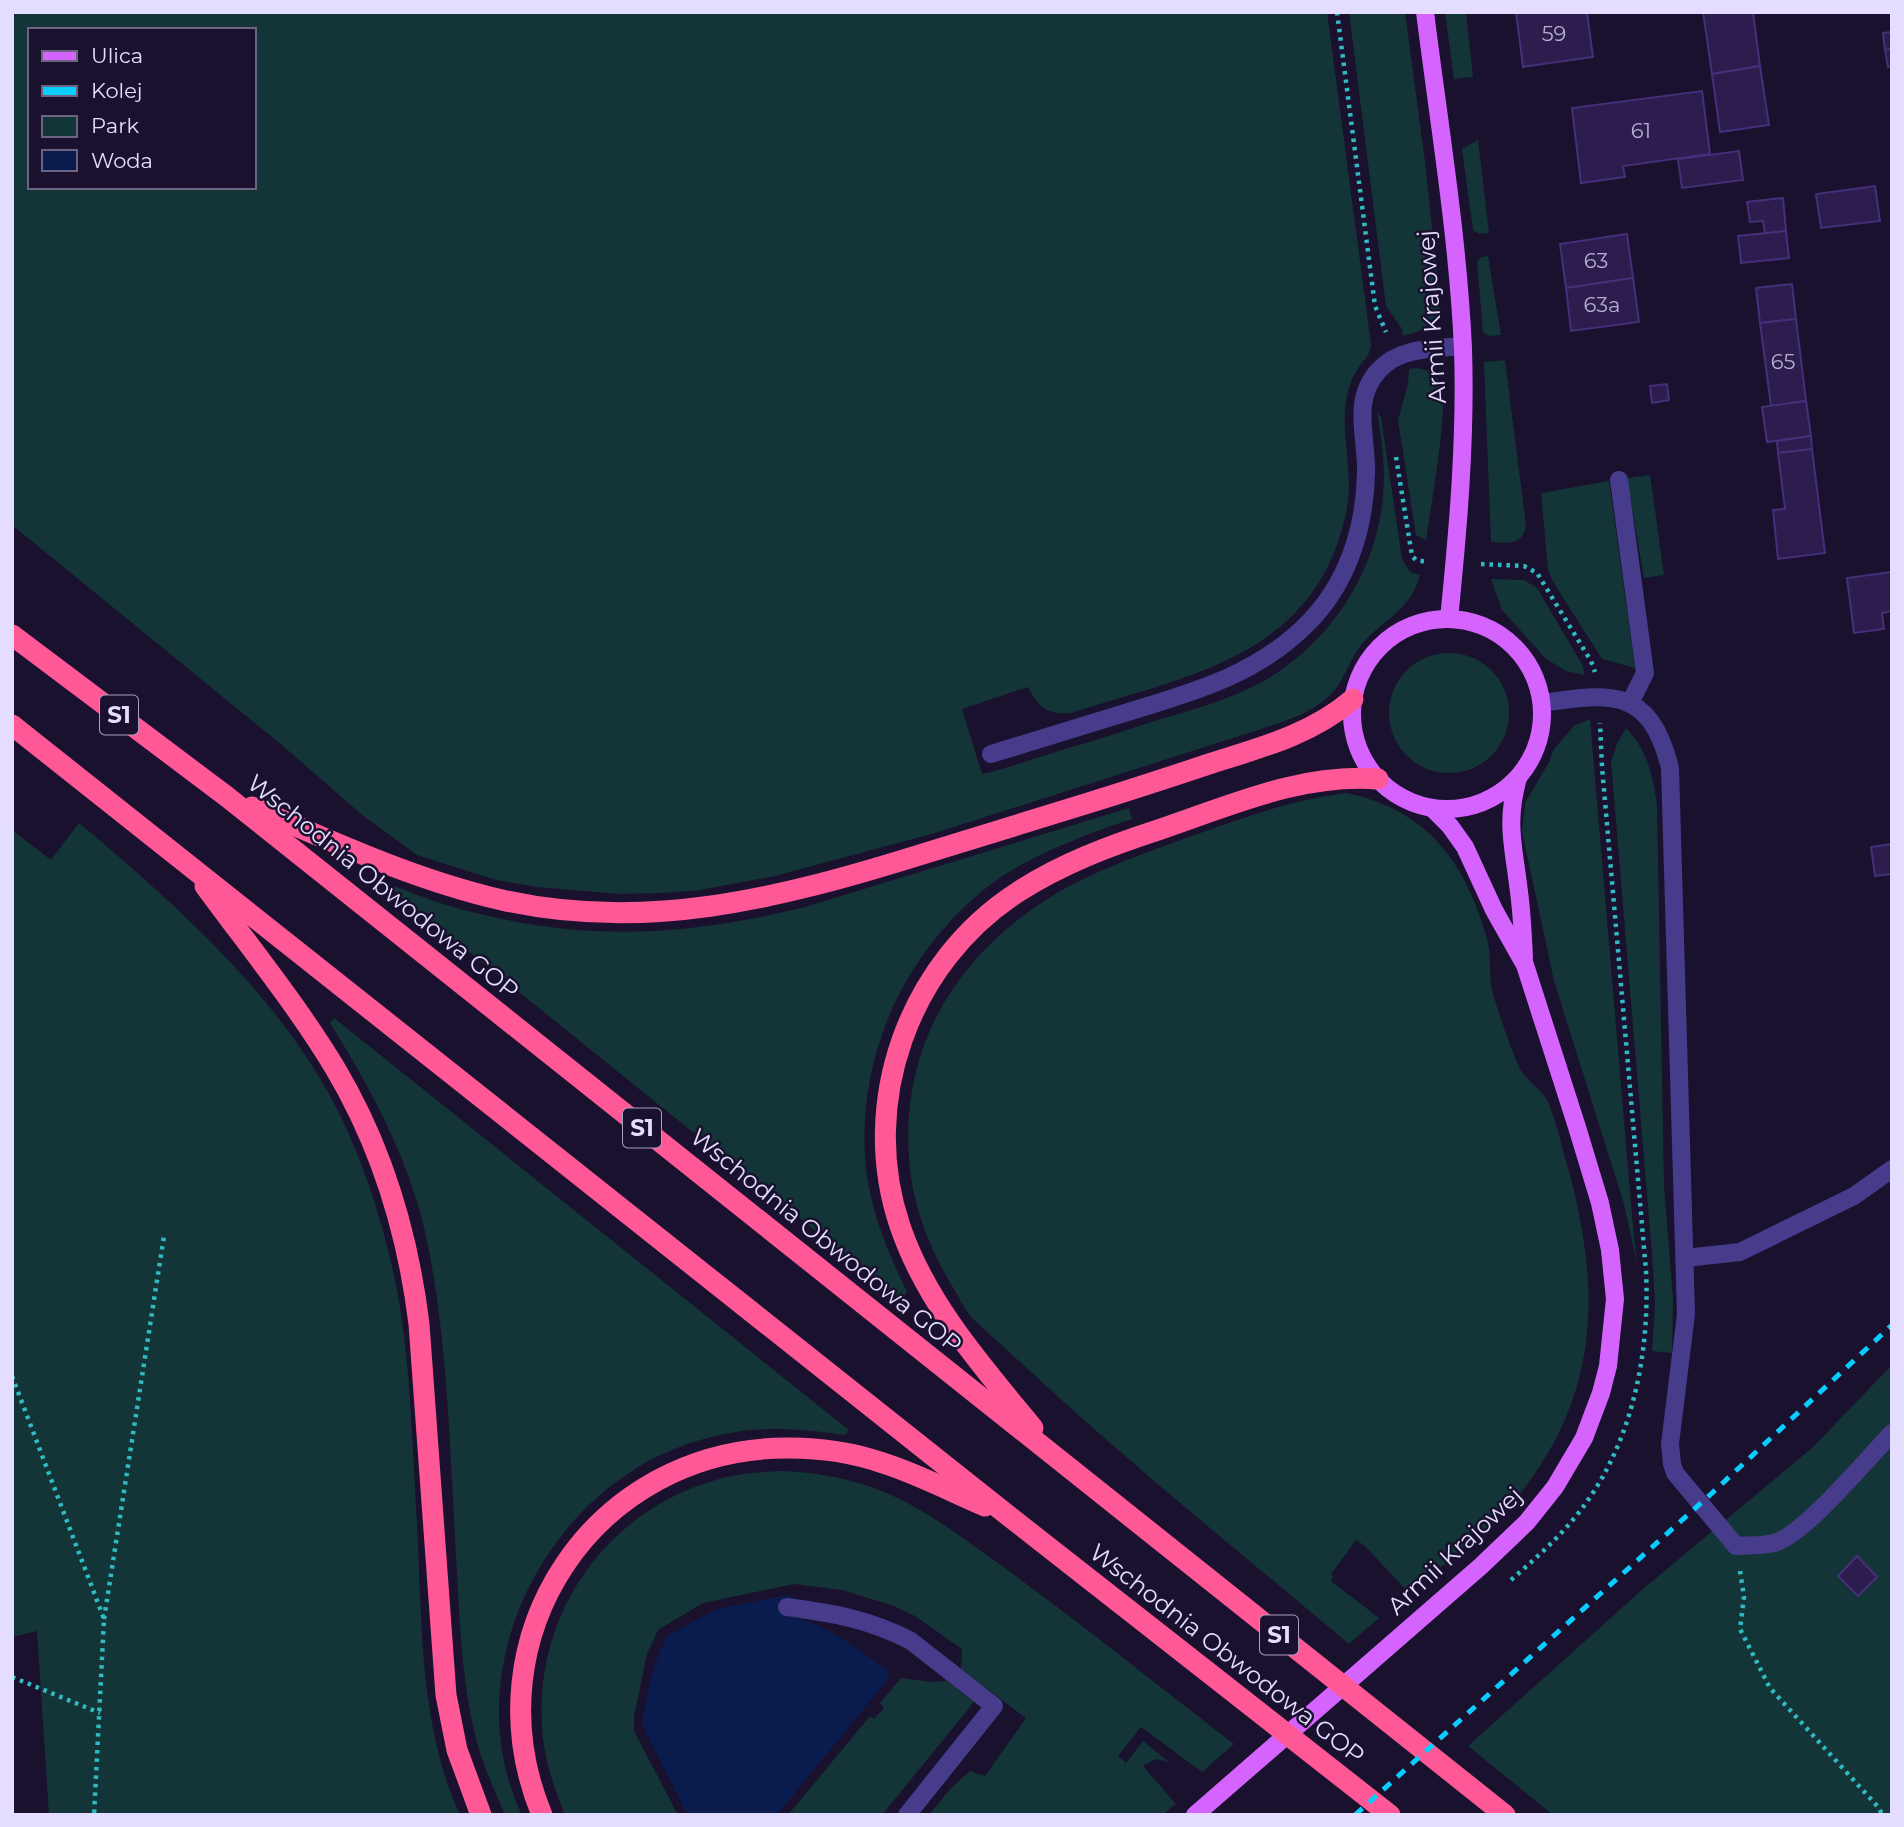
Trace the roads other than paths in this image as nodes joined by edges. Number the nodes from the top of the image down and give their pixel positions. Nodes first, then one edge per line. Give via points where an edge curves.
1 (1425, 12) edge
2 (1463, 346) junction
3 (1619, 480) dead end
4 (1449, 619) junction
5 (12, 635) edge
6 (1353, 699) junction
7 (1542, 703) junction
8 (1630, 704) junction
9 (12, 725) edge
10 (991, 754) dead end
11 (1518, 777) junction
12 (1378, 779) junction
13 (226, 796) junction
14 (1432, 808) junction
15 (190, 865) junction
16 (1525, 965) junction
17 (1892, 1169) edge
18 (1685, 1258) junction
19 (1892, 1433) edge
20 (1058, 1460) junction
21 (1010, 1517) junction
22 (787, 1607) dead end
23 (481, 1815) edge
24 (542, 1815) edge
25 (907, 1815) edge
26 (1195, 1815) edge
27 (1390, 1815) edge
28 (1505, 1815) edge

1 - 2 main road, Armii Krajowej
2 - 4 main road, Armii Krajowej via 1461,458
2 - 10 lane via 1408,352 1373,377 1362,409 1366,474 1354,547 1334,591 1292,639 1244,672 1211,686
3 - 8 lane via 1645,673
4 - 6 main road via 1418,624 1392,637 1371,658
4 - 7 main road via 1478,624 1517,648 1534,673
5 - 13 highway, Wschodnia Obwodowa GOP / S1
6 - 12 main road via 1359,748
6 - 13 highway via 1335,715 1298,735 1119,794 832,882 695,910 607,913 503,900 391,866
7 - 8 lane via 1608,696
7 - 11 main road via 1538,743
8 - 18 lane via 1651,722 1670,768
9 - 15 highway, Wschodnia Obwodowa GOP
11 - 14 main road via 1498,794 1472,806
11 - 16 main road, Armii Krajowej via 1510,820
12 - 14 main road via 1408,801
12 - 20 highway via 1332,779 1274,791 1128,840 1042,877 990,912 961,940 931,978 905,1029 890,1085 884,1145 900,1228 944,1314
13 - 20 highway, Wschodnia Obwodowa GOP / S1
14 - 16 main road, Armii Krajowej via 1465,847 1493,910
15 - 21 highway, Wschodnia Obwodowa GOP
15 - 23 highway via 335,1068 386,1177 407,1249 417,1312 446,1695 457,1750
16 - 26 main road, Armii Krajowej via 1606,1222 1615,1299 1610,1354 1584,1438 1555,1487 1505,1544
17 - 18 lane via 1854,1196 1740,1252
18 - 19 lane via 1686,1314 1670,1444 1672,1464 1680,1481 1736,1546 1774,1543 1799,1529
20 - 28 highway, Wschodnia Obwodowa GOP / S1
21 - 24 highway via 882,1462 800,1449 724,1455 679,1470 638,1491 616,1506 576,1549 556,1576 533,1628 521,1683 520,1714 528,1772
21 - 27 highway, Wschodnia Obwodowa GOP
22 - 25 lane via 844,1615 898,1634 994,1706

